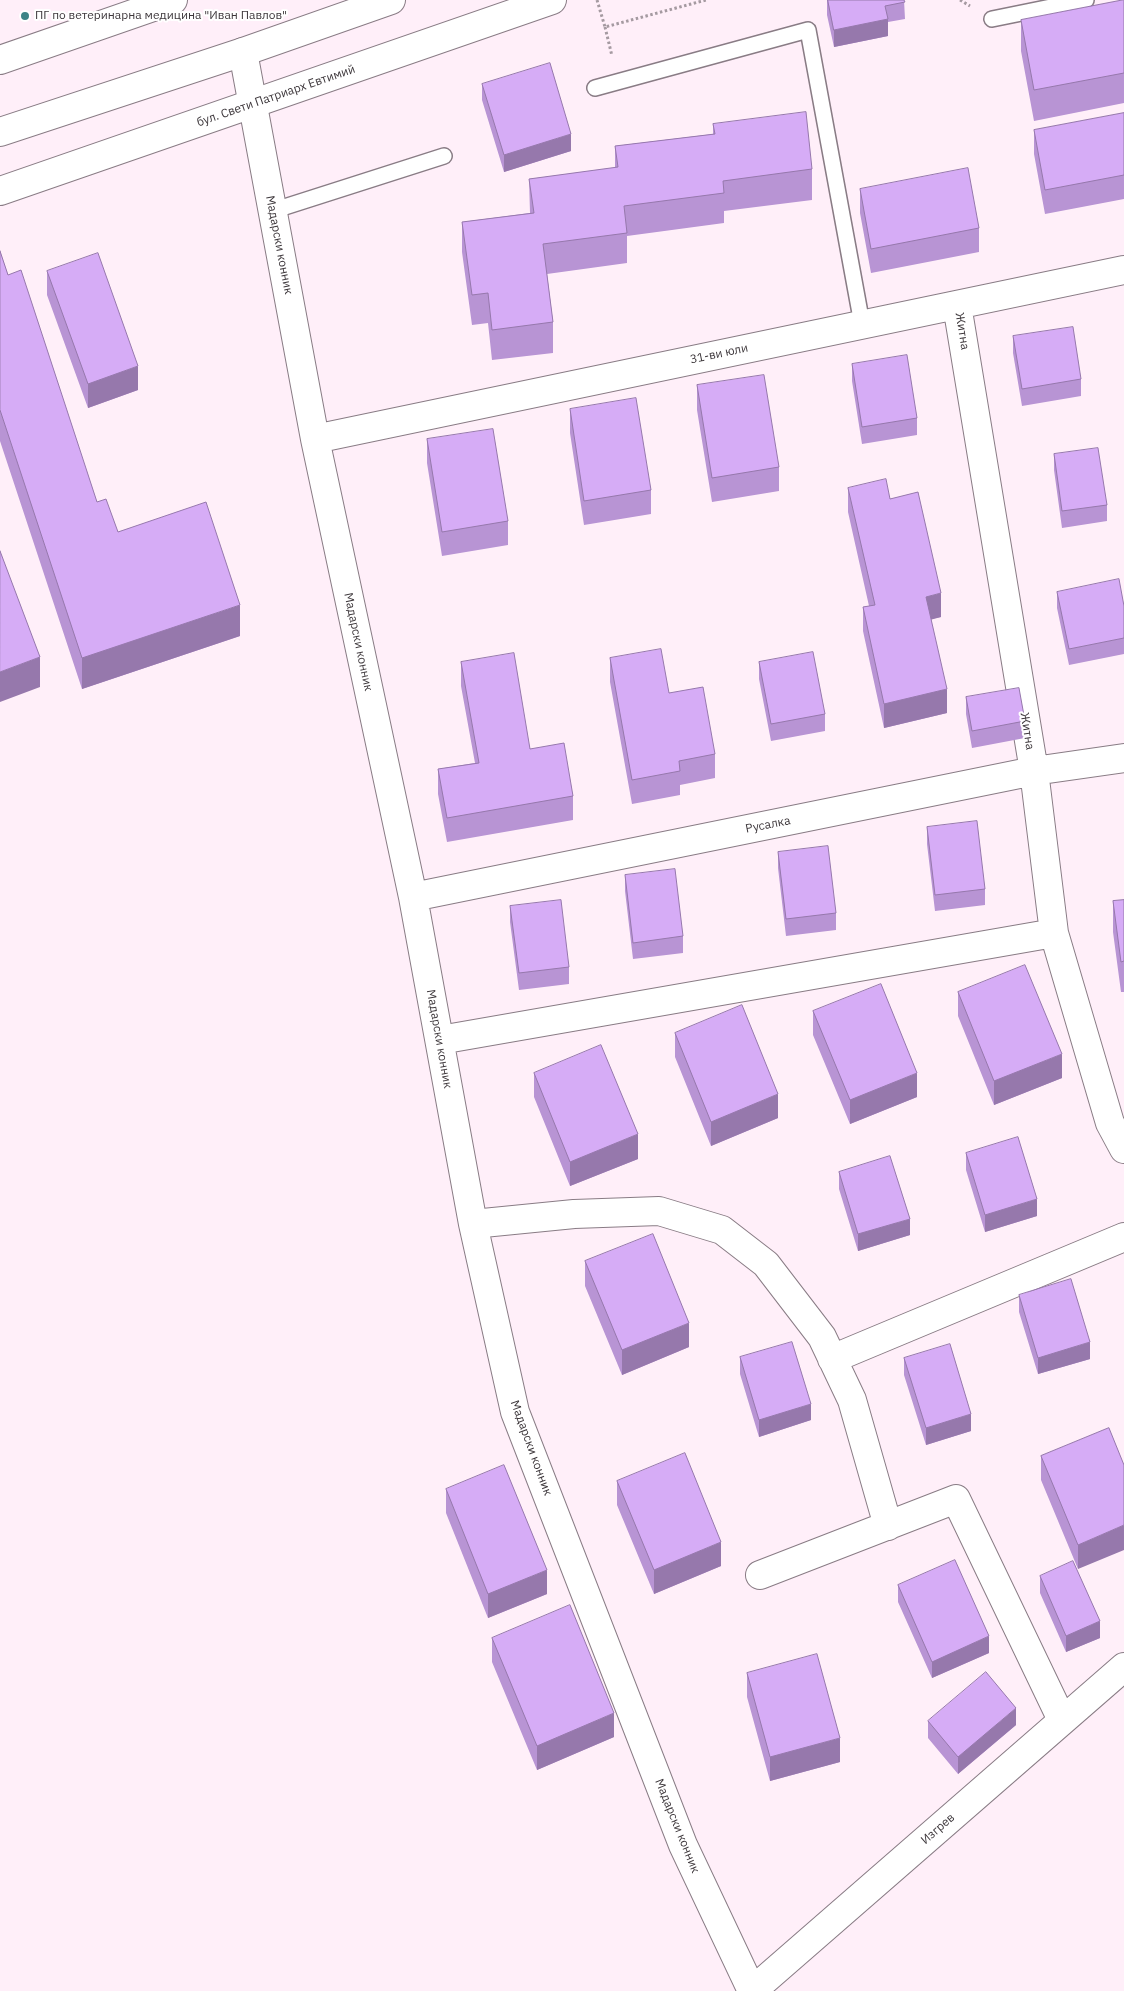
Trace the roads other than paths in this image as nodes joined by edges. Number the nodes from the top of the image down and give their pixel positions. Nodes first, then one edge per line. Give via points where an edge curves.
1 (174, 0) edge
2 (391, 0) edge
3 (552, 0) edge
4 (1086, 0) edge
5 (992, 18) dead end
6 (243, 52) junction
7 (0, 60) edge
8 (595, 88) dead end
9 (252, 104) junction
10 (0, 132) edge
11 (444, 156) dead end
12 (0, 190) edge
13 (272, 211) junction
14 (1124, 270) edge
15 (957, 305) junction
16 (862, 324) junction
17 (314, 438) junction
18 (1124, 758) edge
19 (1034, 771) junction
20 (413, 897) junction
21 (1054, 933) junction
22 (440, 1040) junction
23 (1124, 1149) edge
24 (473, 1224) junction
25 (1124, 1237) edge
26 (832, 1359) junction
27 (888, 1526) junction
28 (760, 1575) dead end
29 (1124, 1667) edge
30 (1062, 1720) junction
31 (752, 1991) edge

1 - 7 street
2 - 6 street
3 - 9 street, бул. Свети Патриарх Евтимий
4 - 5 lane
6 - 9 street, Мадарски конник
6 - 10 street
8 - 16 lane via 808,30
9 - 12 street, бул. Свети Патриарх Евтимий
9 - 13 street, Мадарски конник
11 - 13 lane
13 - 17 street, Мадарски конник
14 - 15 street, 31-ви юли
15 - 16 street, 31-ви юли
15 - 19 street, Житна
16 - 17 street, 31-ви юли
17 - 20 street, Мадарски конник
18 - 19 street, Русалка
19 - 20 street, Русалка
19 - 21 street, Житна
20 - 22 street, Мадарски конник
21 - 22 street
21 - 23 street, Житна via 1110,1124
22 - 24 street, Мадарски конник
24 - 26 street via 574,1214 659,1211 722,1230 766,1264 822,1338
24 - 31 street, Мадарски конник via 515,1412 683,1845
25 - 26 street
26 - 27 street via 852,1400
27 - 28 street
27 - 30 street via 956,1499
29 - 30 street, Изгрев
30 - 31 street, Изгрев

